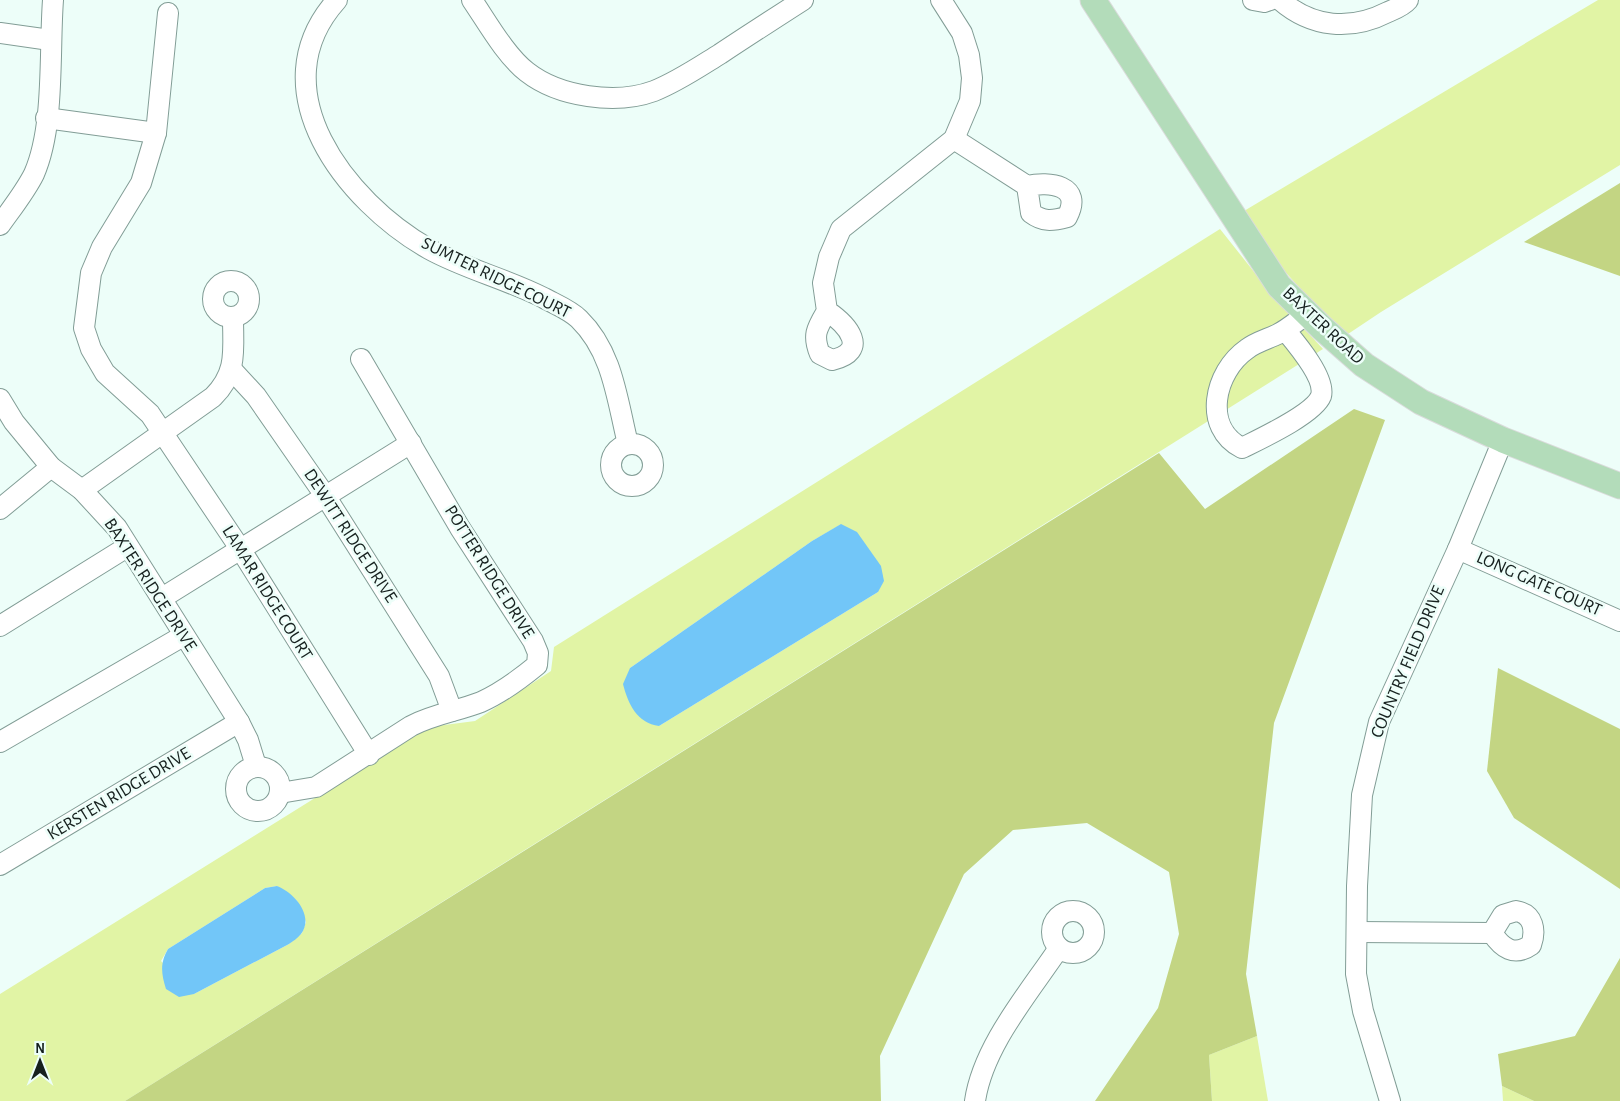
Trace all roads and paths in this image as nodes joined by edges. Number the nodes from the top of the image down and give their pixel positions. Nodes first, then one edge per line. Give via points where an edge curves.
1 (53, 0) edge
2 (337, 0) edge
3 (472, 0) edge
4 (803, 0) edge
5 (941, 0) edge
6 (1093, 0) edge
7 (1253, 0) edge
8 (1270, 0) edge
9 (1280, 0) edge
10 (1408, 0) edge
11 (168, 13) dead end
12 (0, 33) edge
13 (50, 40) junction
14 (46, 118) junction
15 (156, 133) junction
16 (954, 139) junction
17 (1027, 186) dead end
18 (0, 225) edge
19 (827, 311) dead end
20 (1307, 314) junction
21 (233, 318) dead end
22 (1285, 330) junction
23 (361, 359) dead end
24 (232, 370) junction
25 (0, 399) edge
26 (162, 432) junction
27 (1503, 440) junction
28 (411, 443) junction
29 (628, 444) dead end
30 (51, 467) junction
31 (1620, 486) edge
32 (82, 490) junction
33 (326, 496) junction
34 (0, 509) edge
35 (127, 547) junction
36 (1458, 549) junction
37 (241, 550) junction
38 (162, 598) junction
39 (1620, 621) edge
40 (0, 626) edge
41 (183, 636) junction
42 (452, 711) junction
43 (239, 722) junction
44 (0, 742) edge
45 (369, 755) junction
46 (256, 766) junction
47 (280, 793) junction
48 (0, 865) edge
49 (1357, 932) junction
50 (1492, 933) dead end
51 (1059, 948) dead end
52 (975, 1101) edge
53 (1390, 1101) edge

1 - 13 street
2 - 29 street, SUMTER RIDGE COURT via 327,10 312,38 305,75 307,106 318,136 337,166 396,227 429,249 522,287 578,318 601,345
3 - 4 street via 504,47 526,72 555,88 581,96 616,98 653,92 688,74
5 - 16 street via 962,33 972,78 970,101
6 - 20 main road, BAXTER ROAD via 1279,286
7 - 8 street
9 - 10 street via 1312,20 1353,25 1375,19
11 - 15 street, LAMAR RIDGE COURT
12 - 13 street
13 - 14 street
14 - 15 street
14 - 18 street via 42,150 33,174
15 - 26 street, LAMAR RIDGE COURT via 141,183 102,246 91,273 84,328 105,374 150,414
16 - 17 street
16 - 19 street via 841,229 829,257 823,283
20 - 22 street
20 - 27 main road, BAXTER ROAD via 1364,365 1392,385
21 - 24 street
22 - 22 street via 1246,350 1232,365 1220,388 1216,401 1217,418 1223,433 1242,448 1290,423 1315,404 1321,395 1313,368
23 - 28 street, POTTER RIDGE DRIVE
24 - 26 street via 224,386 213,397
24 - 33 street, DEWITT RIDGE DRIVE via 256,396
25 - 30 street, BAXTER RIDGE DRIVE via 14,422
26 - 32 street
26 - 37 street, LAMAR RIDGE COURT
27 - 31 main road, BAXTER ROAD
27 - 36 street, COUNTRY FIELD DRIVE
28 - 33 street
28 - 42 street, POTTER RIDGE DRIVE via 460,528 526,628 538,653 536,665 503,690 481,702
30 - 32 street, BAXTER RIDGE DRIVE
30 - 34 street
32 - 35 street, BAXTER RIDGE DRIVE via 117,528
33 - 37 street
33 - 42 street, DEWITT RIDGE DRIVE via 438,676
35 - 38 street, BAXTER RIDGE DRIVE
35 - 40 street
36 - 39 street, LONG GATE COURT
36 - 49 street, COUNTRY FIELD DRIVE via 1379,722 1368,764 1359,822
37 - 38 street
37 - 45 street, LAMAR RIDGE COURT
38 - 41 street, BAXTER RIDGE DRIVE
41 - 43 street, BAXTER RIDGE DRIVE
41 - 44 street
42 - 45 street, POTTER RIDGE DRIVE via 427,718
43 - 46 street, BAXTER RIDGE DRIVE
43 - 48 street, KERSTEN RIDGE DRIVE
45 - 47 street, POTTER RIDGE DRIVE via 316,787
46 - 47 street via 274,774
46 - 47 street via 242,772 237,779 235,794 238,801 258,812 272,806
49 - 50 street
49 - 53 street, COUNTRY FIELD DRIVE via 1356,974 1363,1011
51 - 52 street via 993,1046

